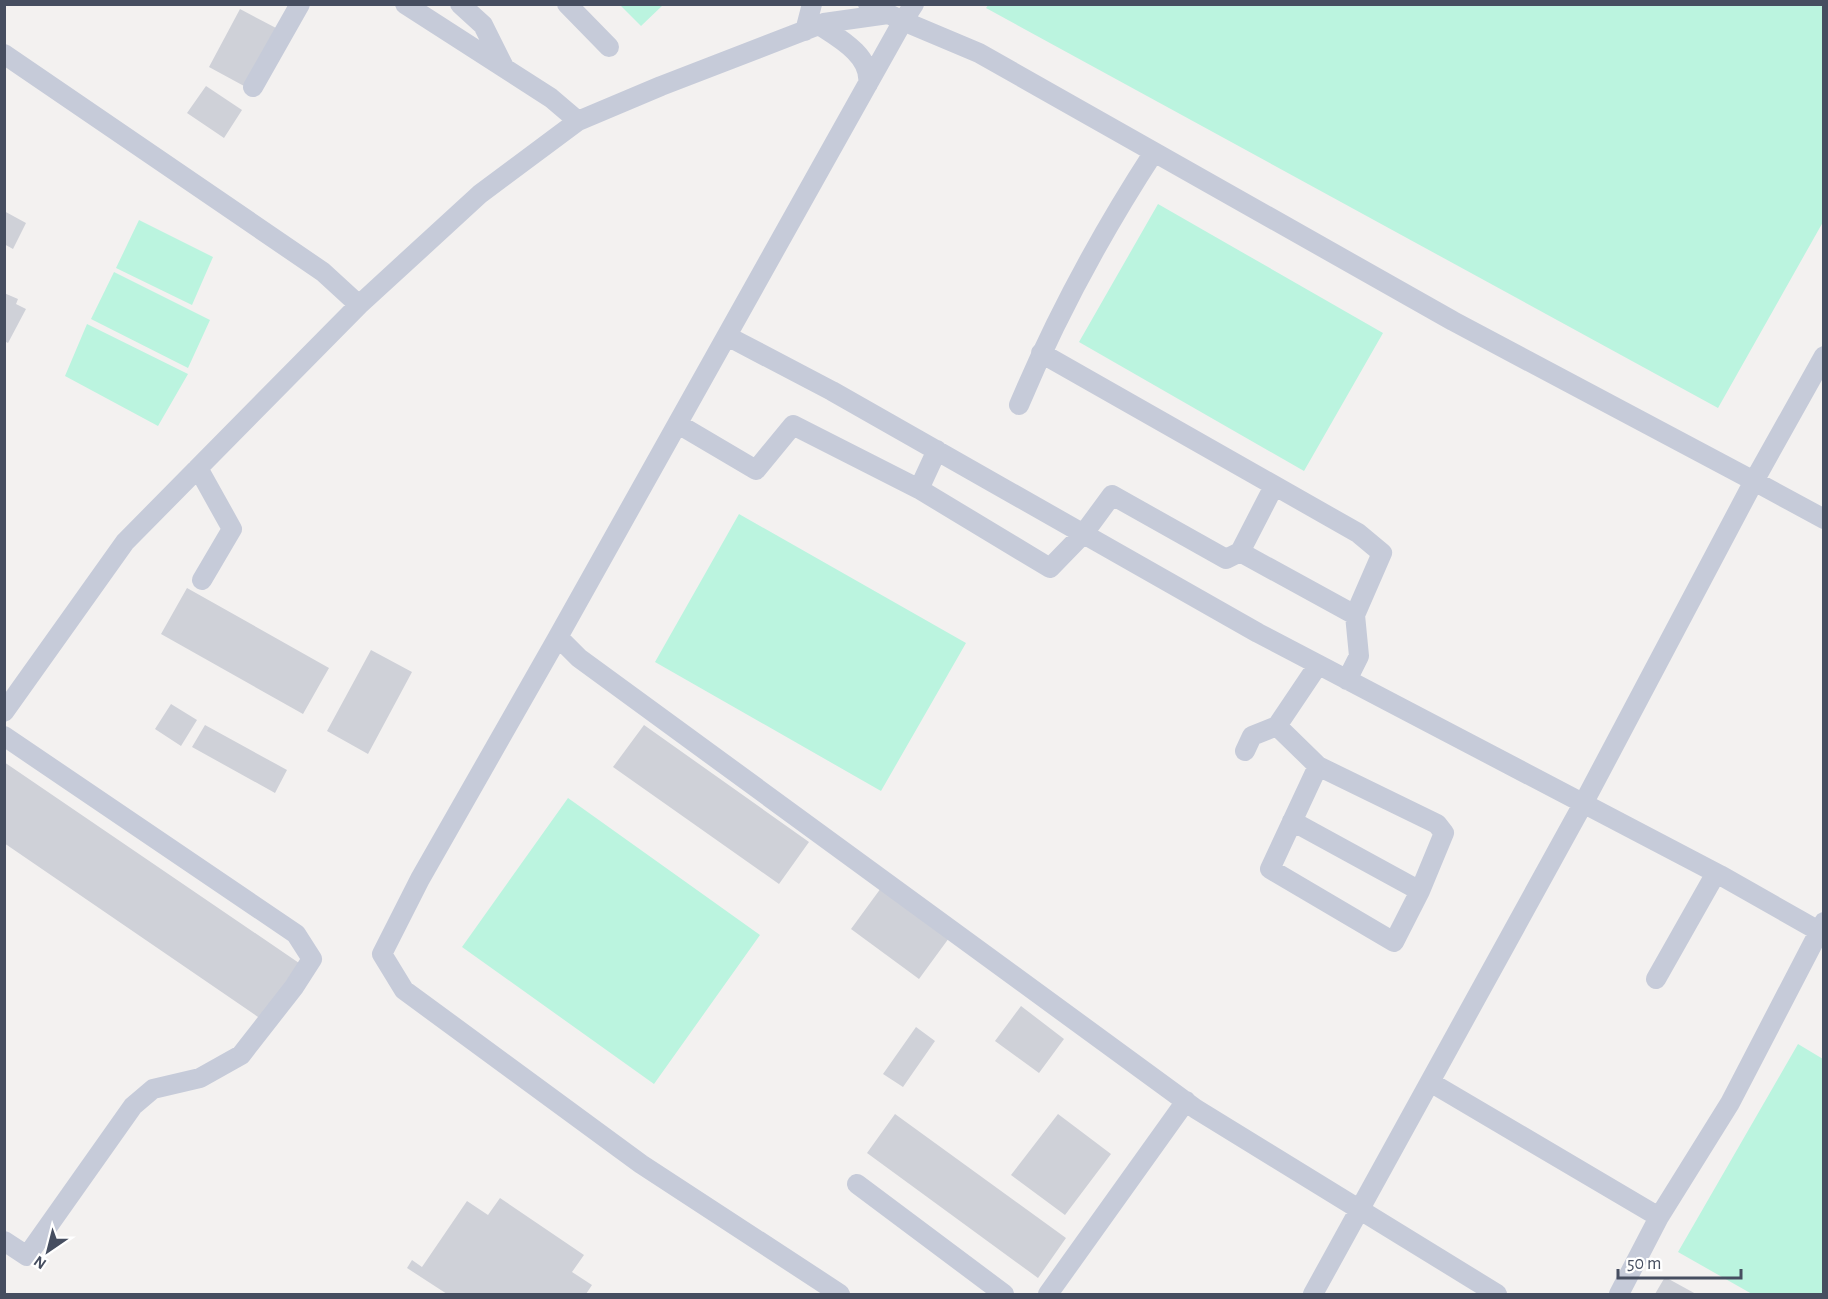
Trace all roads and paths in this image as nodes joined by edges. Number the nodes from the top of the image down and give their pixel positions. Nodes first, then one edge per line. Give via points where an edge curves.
1 (300, 4) edge
2 (405, 4) edge
3 (460, 4) edge
4 (567, 4) edge
5 (812, 4) edge
6 (868, 4) edge
7 (914, 4) edge
8 (895, 17) junction
9 (812, 28) junction
10 (609, 47) dead end
11 (4, 54) edge
12 (506, 69) junction
13 (868, 84) junction
14 (253, 87) dead end
15 (578, 121) junction
16 (1154, 152) junction
17 (359, 305) junction
18 (728, 336) junction
19 (1041, 353) junction
20 (1824, 356) edge
21 (1019, 405) dead end
22 (678, 424) junction
23 (937, 450) junction
24 (198, 468) junction
25 (1754, 481) junction
26 (1274, 486) junction
27 (919, 489) junction
28 (1824, 519) edge
29 (1084, 533) junction
30 (1240, 552) junction
31 (202, 580) dead end
32 (1355, 615) junction
33 (558, 637) junction
34 (1317, 665) junction
35 (1347, 680) junction
36 (4, 712) edge
37 (1277, 726) junction
38 (4, 736) edge
39 (1245, 751) dead end
40 (1318, 766) junction
41 (1583, 804) junction
42 (1292, 821) junction
43 (1716, 873) junction
44 (1420, 891) junction
45 (1822, 929) edge
46 (1656, 979) dead end
47 (1431, 1082) junction
48 (1186, 1101) junction
49 (857, 1184) dead end
50 (1360, 1210) junction
51 (1659, 1217) junction
52 (4, 1240) edge
53 (840, 1294) edge
54 (1004, 1294) edge
55 (1048, 1294) edge
56 (1313, 1294) edge
57 (1497, 1294) edge
58 (1619, 1294) edge

1 - 14 lane
2 - 12 lane
3 - 12 lane via 483,26
4 - 10 lane
5 - 9 lane
6 - 8 lane
7 - 8 lane
8 - 9 lane
8 - 13 lane
8 - 16 lane via 979,53
9 - 13 lane via 851,45 869,75
9 - 15 lane
11 - 17 lane via 323,272
12 - 15 lane
13 - 18 lane
15 - 17 lane via 480,194
16 - 19 lane via 1112,217
16 - 25 lane via 1453,321
17 - 24 lane
18 - 22 lane
18 - 23 lane
19 - 21 lane
19 - 26 lane
20 - 25 lane
22 - 27 lane via 756,470 793,426
22 - 33 lane
23 - 27 lane
23 - 29 lane
24 - 31 lane via 232,529
24 - 36 lane via 125,542
25 - 28 lane
25 - 41 lane
26 - 30 lane
26 - 32 lane via 1358,533 1382,553
27 - 29 lane via 1050,568
29 - 30 lane via 1112,495 1226,559
29 - 34 lane
30 - 32 lane
32 - 35 lane via 1359,656
33 - 48 lane via 579,658
33 - 53 lane via 420,879 382,954 404,990 413,997 641,1164
34 - 35 lane
34 - 37 lane
35 - 41 lane
37 - 39 lane via 1252,736
37 - 40 lane
38 - 52 lane via 296,934 312,959 241,1055 200,1078 153,1089 133,1106 27,1256
40 - 42 lane
40 - 44 lane via 1437,824 1444,833
41 - 43 lane
41 - 47 lane
42 - 44 lane
42 - 44 lane via 1270,869 1394,942
43 - 45 lane
43 - 46 lane
45 - 51 lane via 1730,1103
47 - 50 lane
47 - 51 lane
48 - 50 lane
48 - 55 lane
49 - 54 lane
50 - 56 lane
50 - 57 lane
51 - 58 lane

